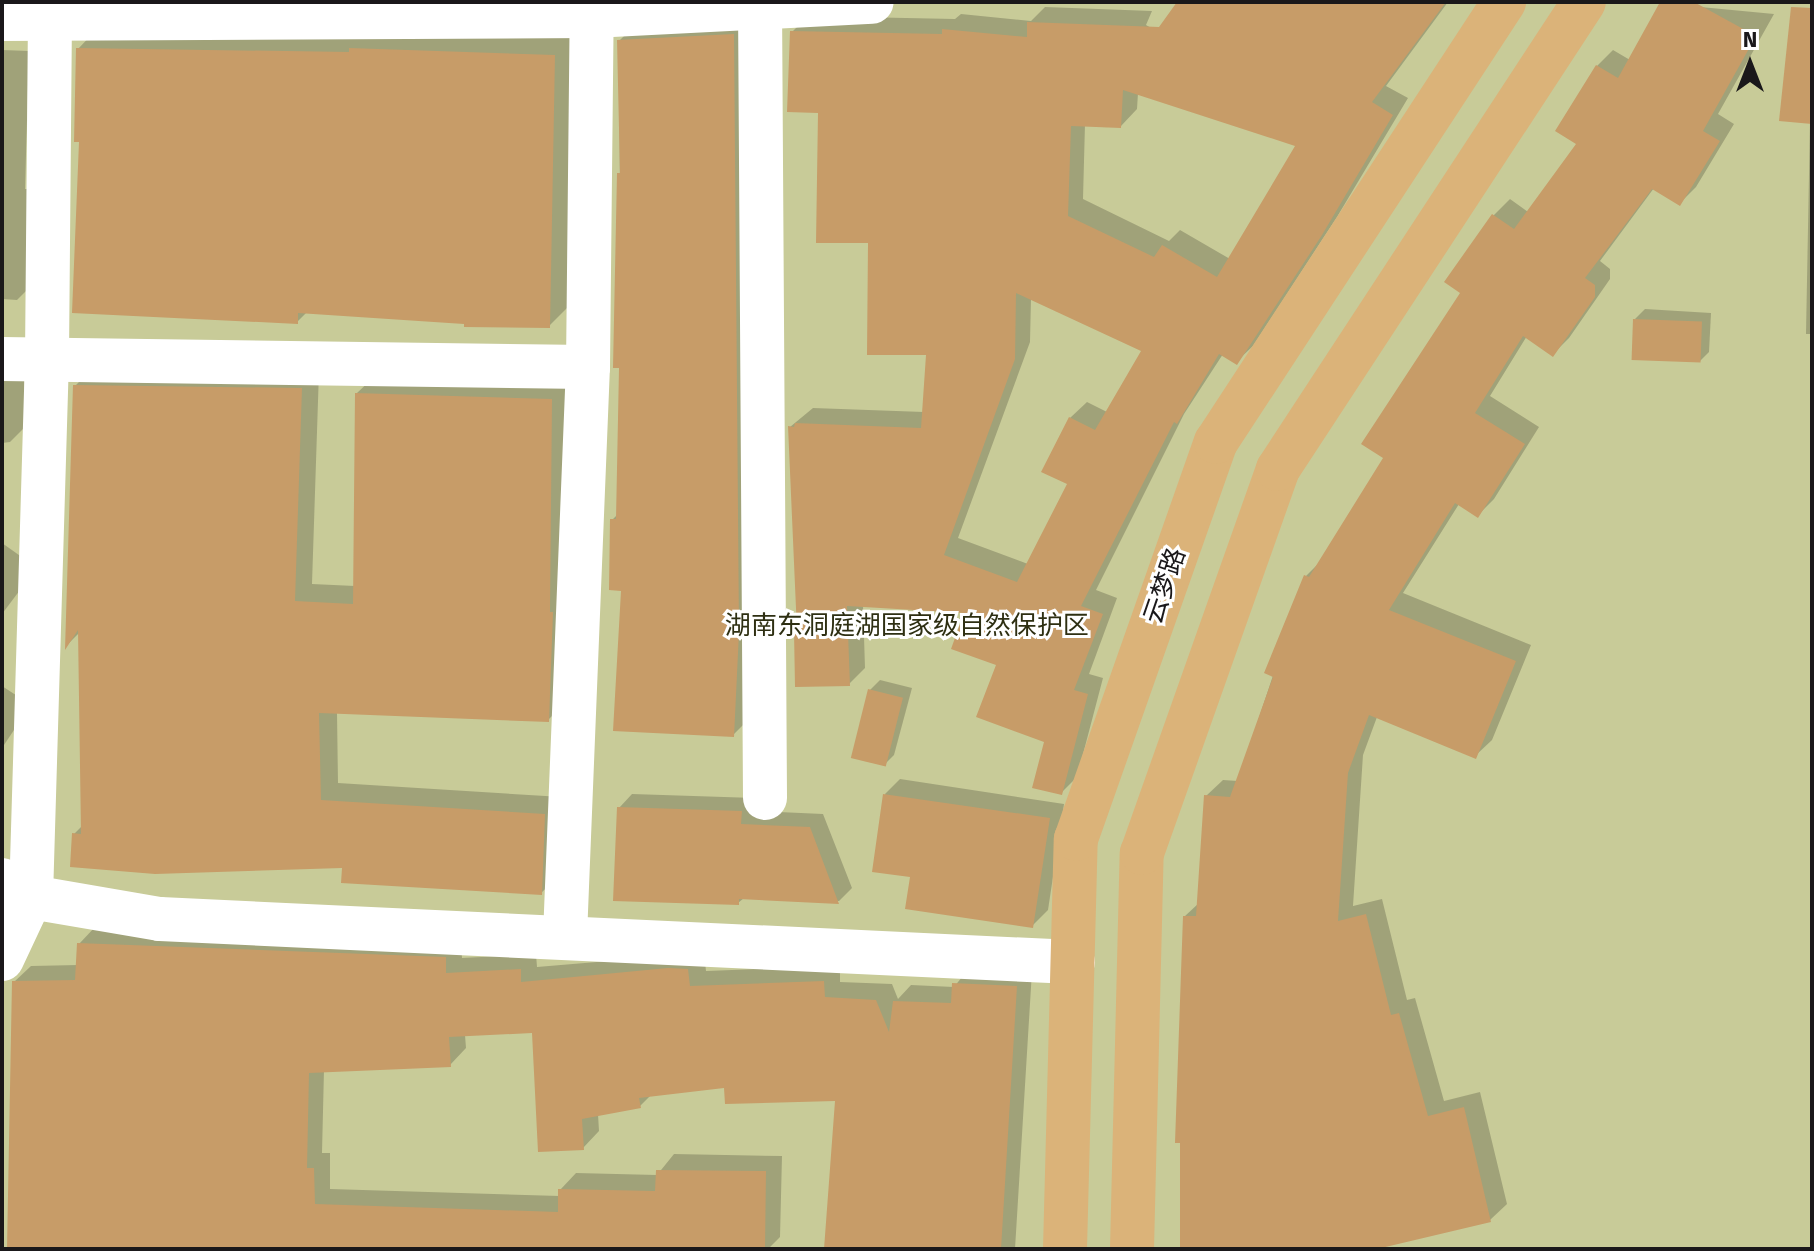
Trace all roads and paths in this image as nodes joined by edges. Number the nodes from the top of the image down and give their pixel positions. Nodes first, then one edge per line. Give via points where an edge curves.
1 (872, 2) edge
2 (1504, 2) edge
3 (1584, 2) edge
4 (760, 4) edge
5 (50, 9) edge
6 (592, 9) edge
7 (2, 19) edge
8 (47, 358) junction
9 (2, 359) edge
10 (588, 367) junction
11 (765, 798) dead end
12 (17, 888) edge
13 (565, 936) junction
14 (2, 959) edge
15 (1073, 962) junction
16 (1065, 1249) edge
17 (1132, 1249) edge

1 - 4 street
2 - 15 main road, 云梦路 via 1216,442 1076,839
3 - 17 main road via 1278,469 1142,853
4 - 6 street
4 - 11 street
5 - 6 street
5 - 7 street
5 - 8 street
6 - 10 street
8 - 9 street
8 - 10 street
8 - 12 street
10 - 13 street
12 - 13 street via 160,919
12 - 14 street
13 - 15 street
15 - 16 main road, 云梦路

